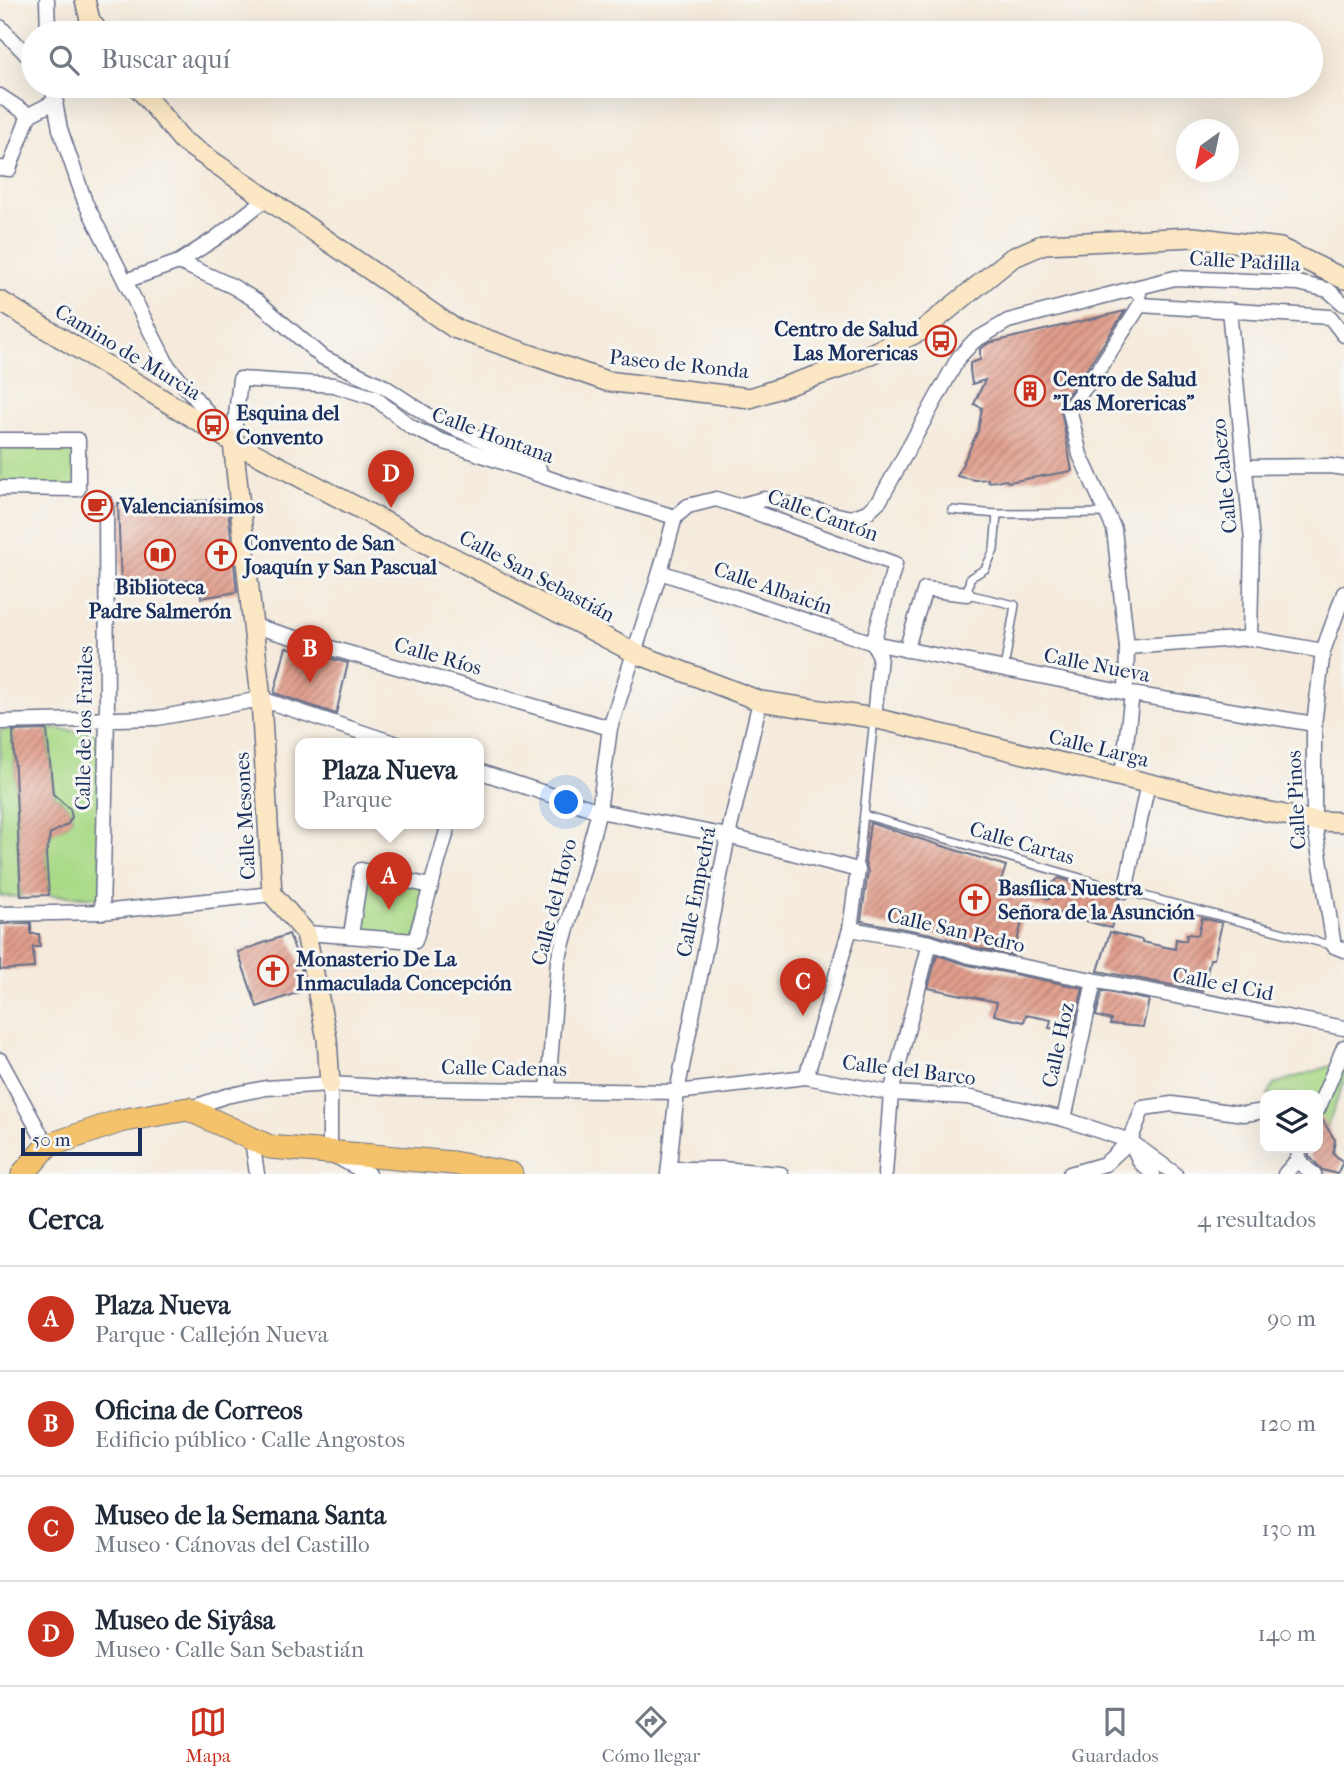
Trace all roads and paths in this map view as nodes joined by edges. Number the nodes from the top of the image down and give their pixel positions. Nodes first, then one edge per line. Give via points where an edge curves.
1 (47, 0) edge
2 (85, 0) edge
3 (48, 21) edge
4 (91, 21) edge
5 (0, 27) edge
6 (21, 49) edge
7 (0, 96) edge
8 (55, 98) edge
9 (146, 98) edge
10 (56, 101) junction
11 (29, 115) junction
12 (0, 167) edge
13 (267, 198) junction
14 (179, 262) junction
15 (1344, 279) edge
16 (125, 282) junction
17 (1139, 287) junction
18 (0, 302) edge
19 (1344, 304) edge
20 (1140, 305) junction
21 (1229, 310) junction
22 (1344, 335) edge
23 (0, 440) edge
24 (233, 442) junction
25 (1244, 467) junction
26 (1344, 468) edge
27 (571, 486) junction
28 (0, 488) edge
29 (106, 503) dead end
30 (738, 506) junction
31 (952, 510) dead end
32 (1107, 513) junction
33 (997, 514) junction
34 (675, 517) junction
35 (660, 572) junction
36 (1344, 593) edge
37 (967, 594) junction
38 (254, 626) junction
39 (1250, 638) junction
40 (873, 643) junction
41 (1127, 647) junction
42 (906, 650) junction
43 (1323, 651) junction
44 (635, 653) junction
45 (1004, 669) junction
46 (1129, 693) junction
47 (261, 699) junction
48 (760, 701) junction
49 (107, 718) junction
50 (874, 718) junction
51 (0, 722) edge
52 (1314, 724) junction
53 (610, 727) junction
54 (379, 738) edge
55 (484, 773) edge
56 (1122, 776) junction
57 (1148, 783) junction
58 (599, 811) junction
59 (864, 815) junction
60 (1314, 821) junction
61 (1344, 822) edge
62 (447, 829) edge
63 (727, 836) junction
64 (858, 870) junction
65 (430, 886) junction
66 (1125, 891) junction
67 (272, 894) junction
68 (102, 912) junction
69 (0, 915) edge
70 (850, 929) junction
71 (306, 933) junction
72 (351, 935) junction
73 (930, 943) junction
74 (1339, 948) edge
75 (1094, 981) junction
76 (1344, 1028) edge
77 (1344, 1047) edge
78 (0, 1060) edge
79 (806, 1077) junction
80 (330, 1084) junction
81 (548, 1089) junction
82 (677, 1092) junction
83 (891, 1093) junction
84 (1323, 1097) edge
85 (188, 1109) junction
86 (1260, 1112) edge
87 (1064, 1119) junction
88 (252, 1140) junction
89 (1130, 1141) junction
90 (47, 1146) junction
91 (330, 1153) junction
92 (1299, 1153) edge
93 (669, 1171) edge
94 (23, 1174) edge
95 (257, 1174) edge
96 (368, 1174) edge
97 (511, 1174) edge
98 (781, 1174) edge
99 (886, 1174) edge
100 (1070, 1174) edge
101 (1153, 1174) edge
102 (1175, 1174) edge
103 (1285, 1174) edge
104 (1314, 1174) edge

1 - 3 street
2 - 4 main road
5 - 6 street
7 - 11 street
8 - 10 street
9 - 13 main road, Paseo de Ronda via 183,141
10 - 11 street
10 - 16 street via 60,129 85,202
11 - 12 street via 9,169
13 - 14 street
13 - 15 main road, Paseo de Ronda via 454,328 606,381 750,398 840,368 923,330 1012,258 1044,244 1194,237 1280,248
14 - 16 street
14 - 27 street via 257,301 322,357 385,387 432,418 516,455
16 - 24 street via 168,366
17 - 19 street, Calle Padilla via 1175,278 1298,283 1328,290
17 - 20 street
17 - 30 street, Calle Padilla via 1008,321 974,341 959,357 880,500 867,512 851,518 764,499
18 - 24 main road, Camino de Murcia
20 - 21 street
20 - 32 street via 1069,408 1080,455
21 - 22 street via 1330,317
21 - 25 street, Calle Cabezo
23 - 28 street via 78,440 78,489
24 - 27 street, Calle Hontana via 240,379 334,385 375,398 411,427 439,440
24 - 38 main road, Calle Mesones
24 - 44 main road, Calle San Sebastián
25 - 26 street
25 - 39 street, Calle Cabezo via 1252,540
27 - 34 street, Calle Hontana
29 - 49 street, Calle de los Frailes
30 - 34 street via 716,499 688,506
30 - 40 street, Calle Cantón via 895,564
31 - 33 lane
32 - 33 lane
32 - 41 street via 1114,529
33 - 37 lane via 994,550 985,569 970,578
34 - 35 street, Calle del Hoyo
35 - 40 street, Calle Albaicín
35 - 44 street, Calle del Hoyo
36 - 43 street, Calle Pinos
37 - 42 street via 925,589
37 - 45 lane via 1015,604
38 - 47 main road, Calle Mesones
38 - 53 street, Calle Ríos
39 - 41 street
39 - 43 street
40 - 42 street, Calle Nueva
40 - 50 street via 880,656
41 - 46 street
42 - 45 street, Calle Nueva
43 - 52 street, Calle Pinos
44 - 48 main road, Calle San Sebastián
44 - 53 street, Calle del Hoyo
45 - 46 street, Calle Nueva
46 - 52 street, Calle Nueva
46 - 56 street
47 - 49 street via 157,718
47 - 54 street
47 - 67 main road, Calle Mesones
48 - 50 main road, Calle Larga
48 - 63 street, Calle Empedrá
49 - 51 street
49 - 68 street, Calle de los Frailes
50 - 56 main road, Calle Larga
50 - 59 lane
52 - 60 street, Calle Pinos
53 - 58 street, Calle del Hoyo
55 - 58 street
56 - 57 main road, Calle Larga
57 - 60 main road, Calle Larga
57 - 66 street
58 - 63 street
58 - 81 street, Calle del Hoyo via 558,961
59 - 64 lane
59 - 66 lane, Calle Cartas
60 - 61 main road, Calle Larga
60 - 74 street, Calle Pinos
62 - 65 street
63 - 64 street
63 - 82 street, Calle Empedrá
64 - 70 street
65 - 72 street via 415,940
65 - 72 street via 361,870
66 - 74 lane, Calle Cartas
67 - 68 street
67 - 71 main road, Calle Mesones
68 - 69 street
70 - 73 street, Calle San Pedro
70 - 79 street
71 - 72 street
71 - 80 main road, Calle Mesones via 327,1039
73 - 75 street, Calle San Pedro via 970,956
73 - 83 street
75 - 76 street, Calle el Cid
75 - 87 street, Calle Hoz
77 - 84 street
78 - 90 street
79 - 82 street, Calle del Barco
79 - 83 street, Calle del Barco
80 - 81 street, Calle Cadenas
80 - 85 street, Calle Cadenas via 266,1088
80 - 91 street
81 - 82 street, Calle Cadenas
82 - 93 street, Calle Empedrá
83 - 87 street, Calle del Barco via 967,1097
83 - 99 street
85 - 88 main road
85 - 90 main road via 120,1121
86 - 89 street via 1244,1114 1172,1104 1143,1108
87 - 89 street, Calle del Barco
88 - 91 main road via 270,1147
88 - 95 street
89 - 100 street via 1105,1164
89 - 101 street via 1140,1162
89 - 102 street, Calle del Barco
90 - 94 main road
91 - 96 street
91 - 97 main road via 453,1163
92 - 103 street
92 - 104 street
93 - 98 street

